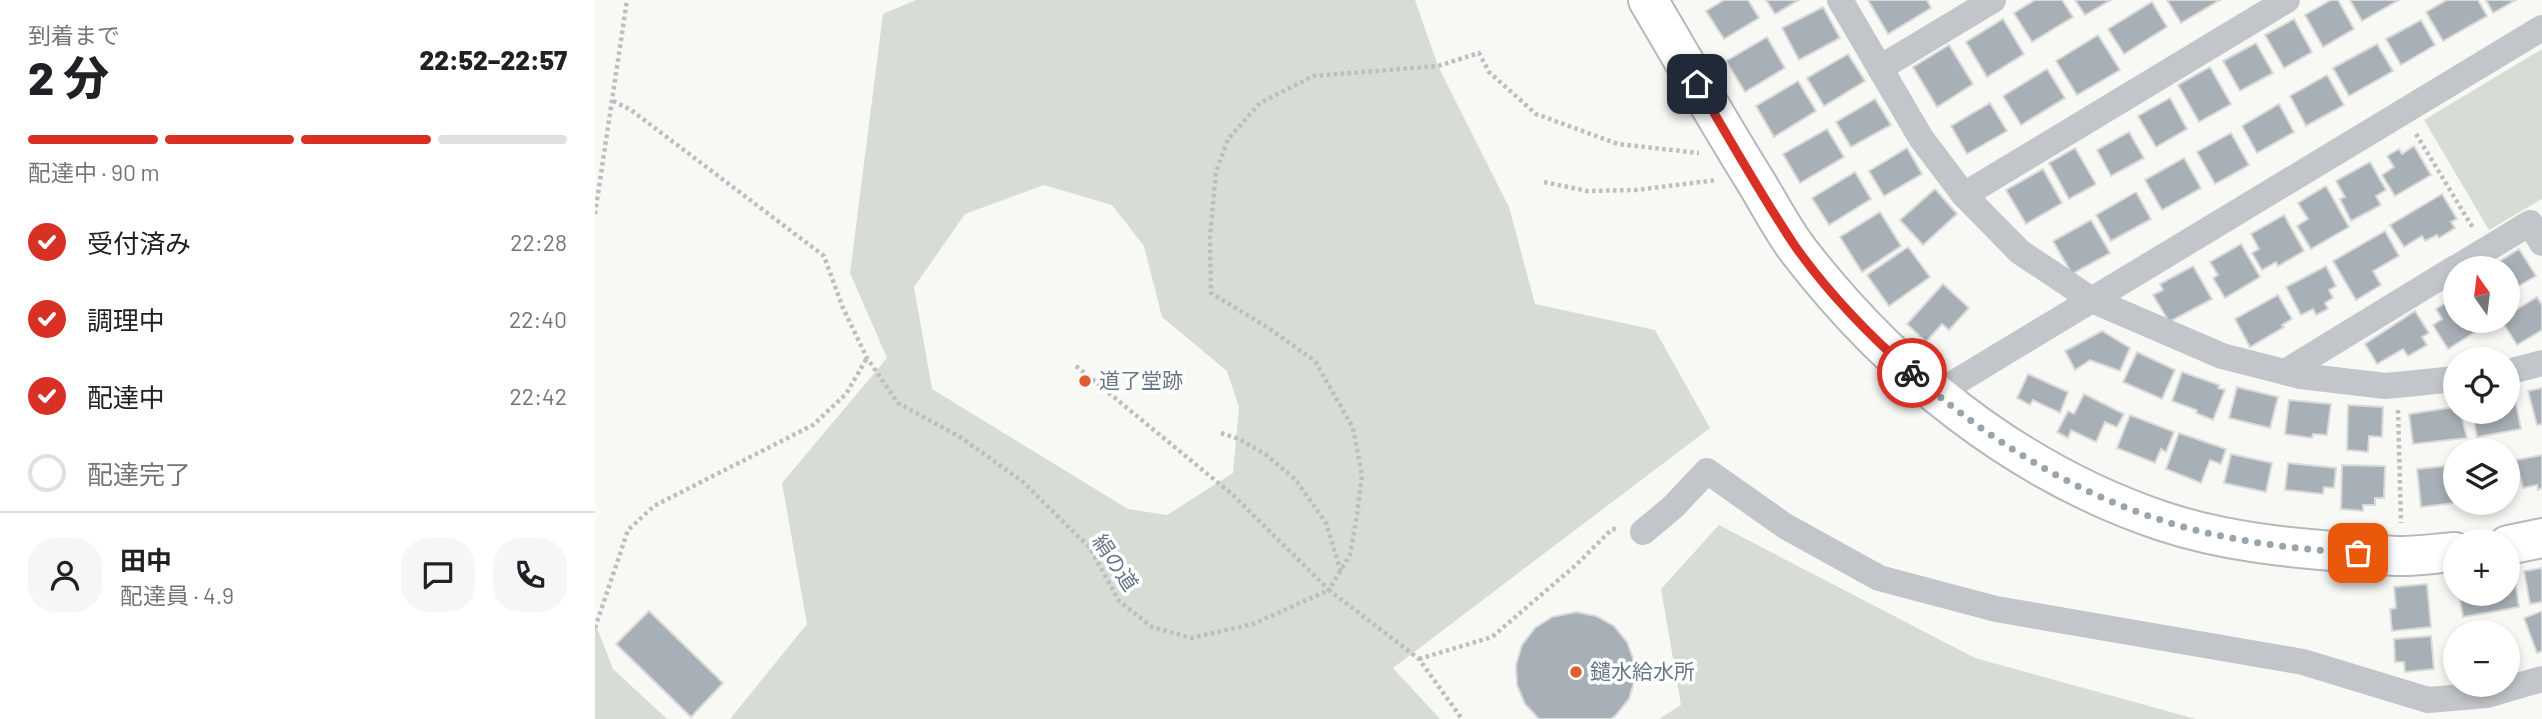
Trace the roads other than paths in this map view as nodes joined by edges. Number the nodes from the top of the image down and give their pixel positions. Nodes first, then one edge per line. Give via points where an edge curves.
1 (1648, 0) edge
2 (1840, 0) edge
3 (1993, 0) edge
4 (2287, 0) edge
5 (2542, 28) edge
6 (1880, 68) junction
7 (1964, 195) junction
8 (2542, 243) edge
9 (2476, 256) edge
10 (2443, 276) edge
11 (2092, 300) junction
12 (2542, 363) edge
13 (2520, 369) edge
14 (2285, 372) junction
15 (2443, 380) edge
16 (1936, 394) junction
17 (1643, 533) road end
18 (2542, 538) edge
19 (2520, 543) edge
20 (2443, 553) edge
21 (2542, 679) edge

1 - 16 street via 1796,247 1880,345
2 - 6 street
3 - 6 street
4 - 7 street
5 - 11 street
6 - 7 street via 1921,138
7 - 11 street via 2020,251
8 - 9 street via 2530,223
10 - 14 street
11 - 14 street via 2222,356
11 - 16 street
12 - 13 street
14 - 15 street via 2374,385
16 - 20 street via 2019,453 2082,488 2163,521 2234,539 2315,550 2402,556
17 - 21 street via 1707,471 1785,526 1879,578 1996,609 2303,663 2428,700 2487,695
18 - 19 street

